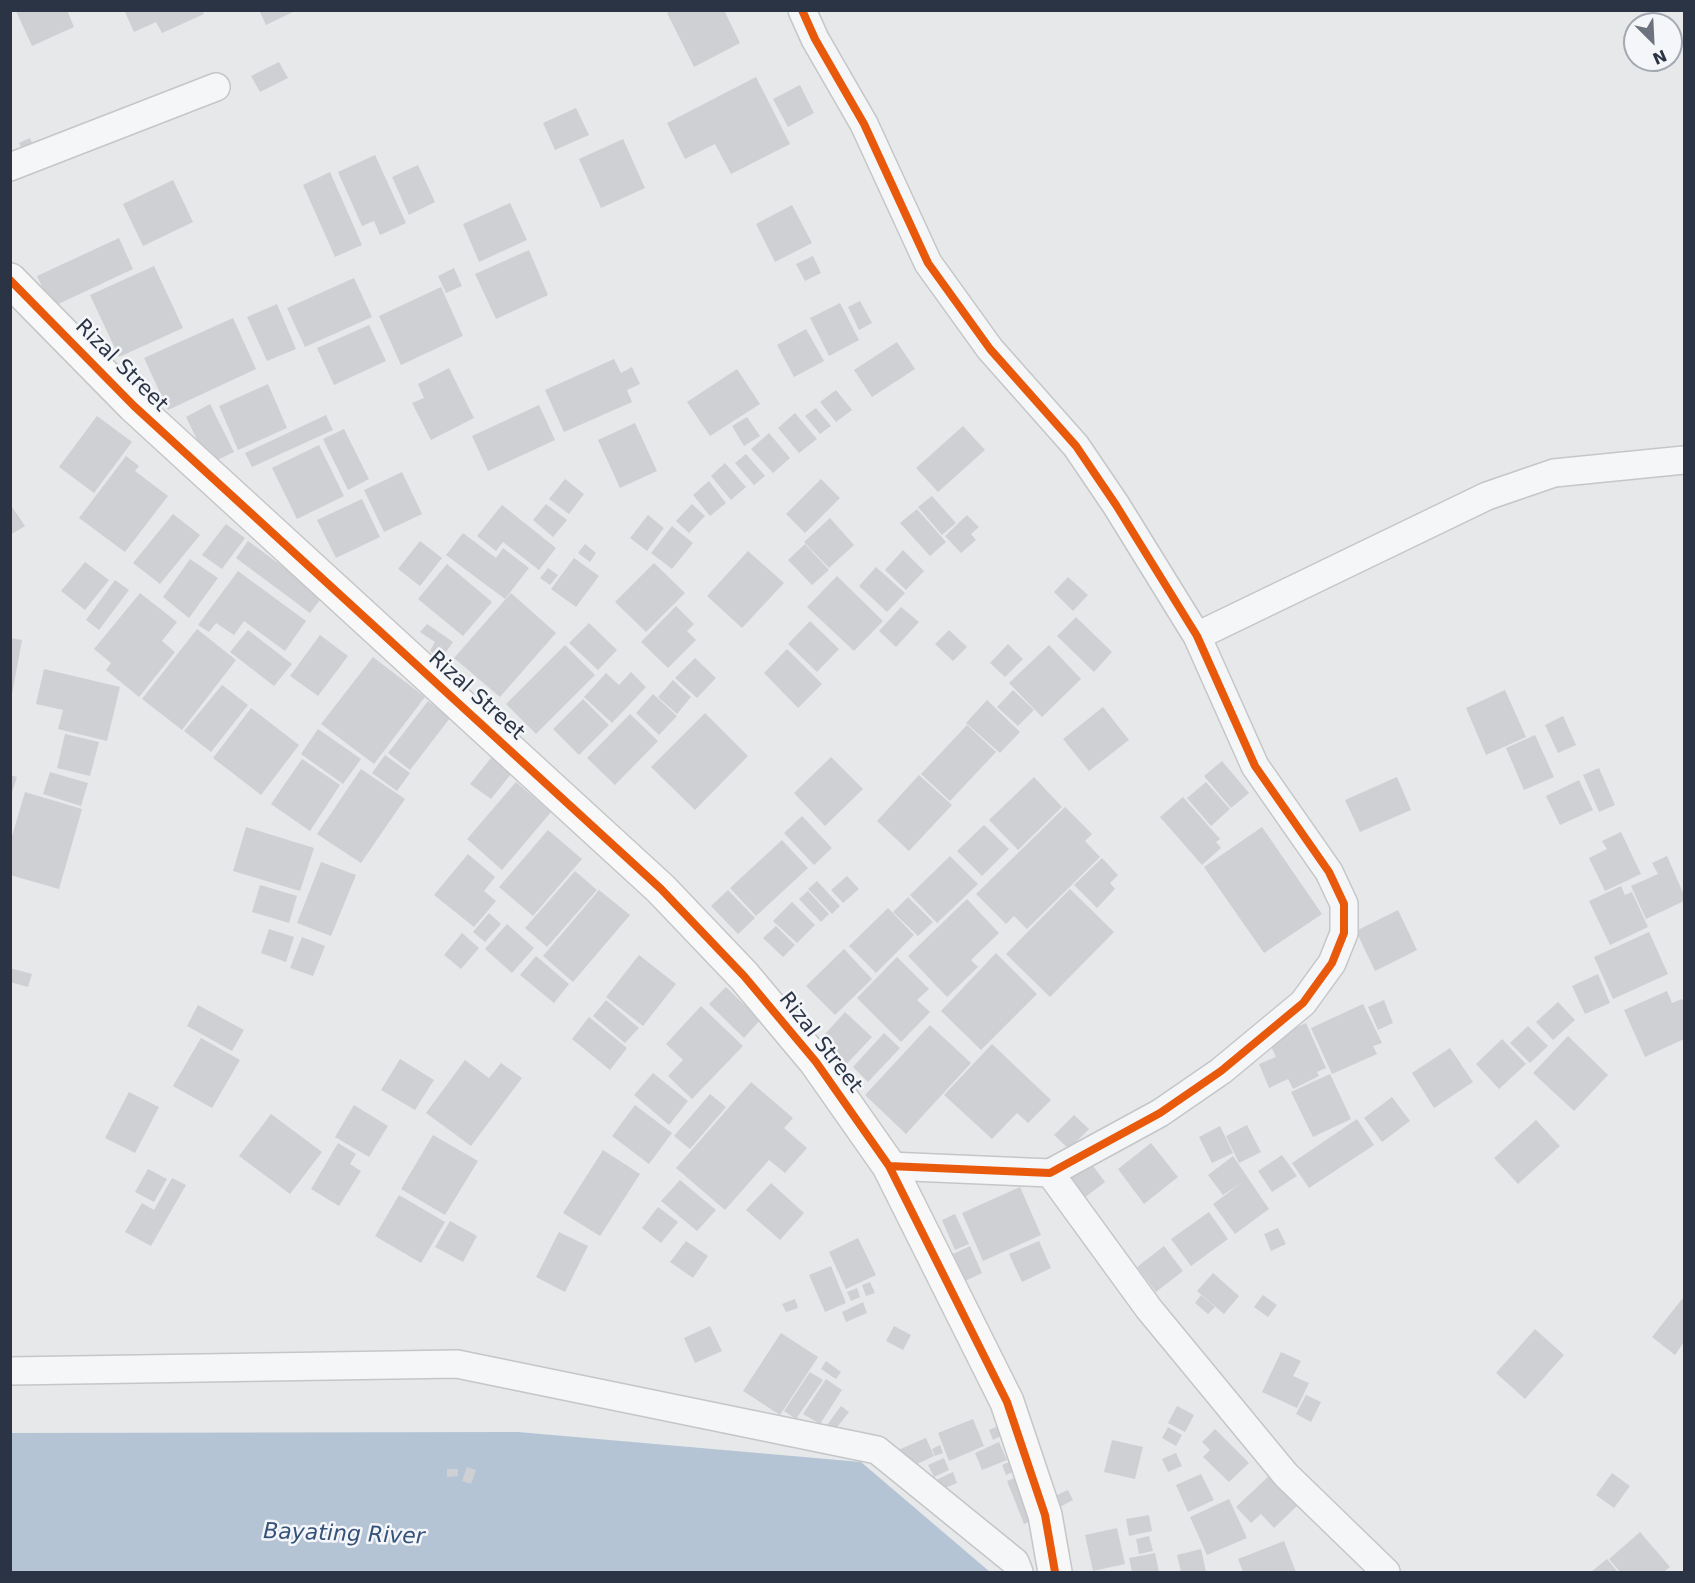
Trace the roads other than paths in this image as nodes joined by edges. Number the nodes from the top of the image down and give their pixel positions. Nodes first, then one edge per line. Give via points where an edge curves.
1 (802, 10) edge
2 (216, 87) dead end
3 (10, 167) edge
4 (10, 280) edge
5 (1684, 460) edge
6 (1197, 636) junction
7 (889, 1166) junction
8 (1050, 1173) junction
9 (10, 1371) edge
10 (1019, 1572) edge
11 (1055, 1572) edge
12 (1386, 1572) edge

1 - 6 street via 864,124 928,263 990,349 1076,446
2 - 3 street
4 - 7 street, Rizal Street via 134,406 661,890 744,976 816,1062
5 - 6 street via 1554,473 1487,496
6 - 8 street via 1255,766 1329,872 1344,904 1344,933 1332,963 1303,1003 1221,1071 1160,1113
7 - 8 street
7 - 11 street, Rizal Street via 1007,1402 1045,1515
8 - 12 street via 1149,1309 1286,1475
9 - 10 street via 457,1364 877,1450 1015,1563

